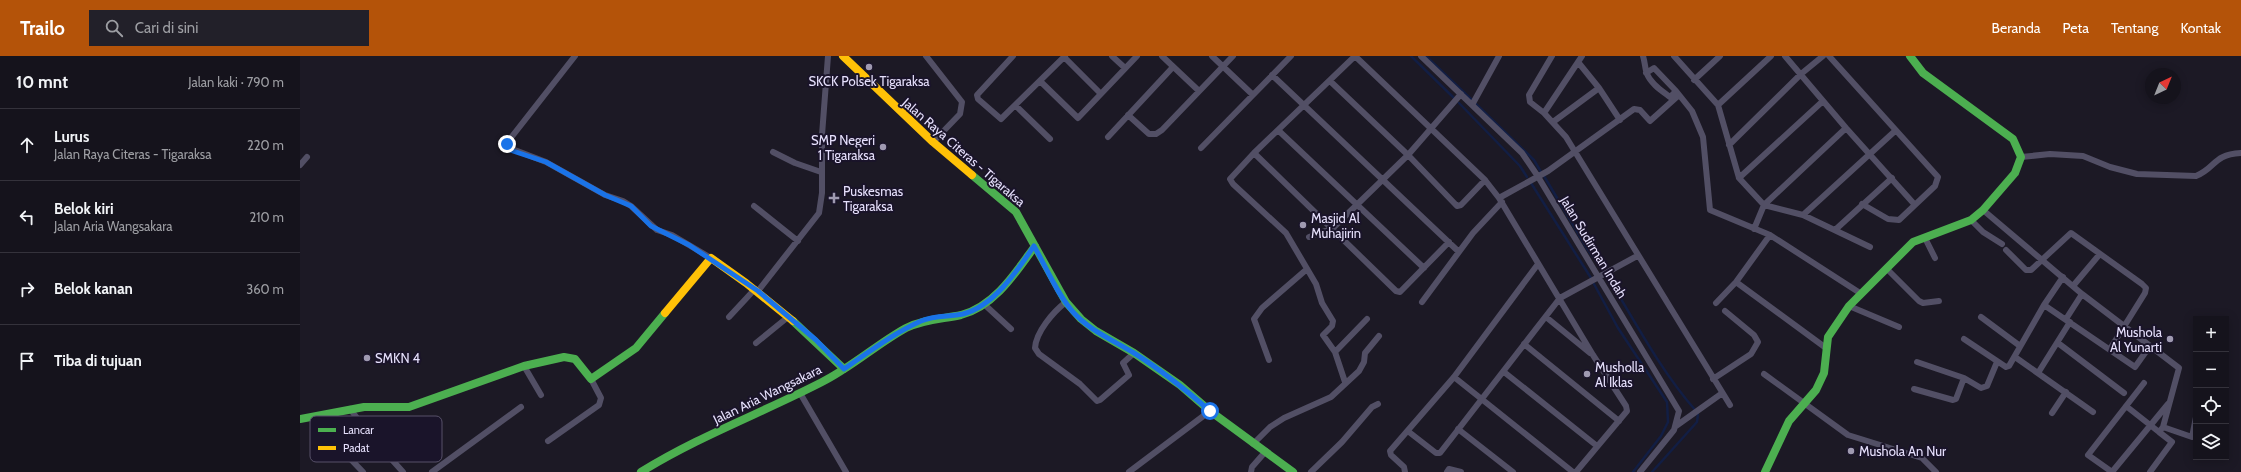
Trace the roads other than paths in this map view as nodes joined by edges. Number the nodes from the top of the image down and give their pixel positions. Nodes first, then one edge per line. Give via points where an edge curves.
1 (575, 56) edge
2 (828, 56) edge
3 (843, 56) edge
4 (926, 56) edge
5 (1013, 56) edge
6 (1064, 56) edge
7 (1112, 56) edge
8 (1137, 56) edge
9 (1162, 56) edge
10 (1212, 56) edge
11 (1233, 56) edge
12 (1291, 56) edge
13 (1355, 56) edge
14 (1421, 56) edge
15 (1500, 56) edge
16 (1552, 56) edge
17 (1582, 56) edge
18 (1642, 56) edge
19 (1674, 56) edge
20 (1720, 56) edge
21 (1771, 56) edge
22 (1786, 56) edge
23 (1823, 56) edge
24 (1829, 56) edge
25 (1910, 56) edge
26 (1578, 62) junction
27 (1223, 66) junction
28 (1173, 67) junction
29 (1125, 68) junction
30 (1646, 73) junction
31 (1801, 74) junction
32 (1272, 75) junction
33 (1330, 80) junction
34 (1694, 80) junction
35 (1040, 81) junction
36 (1599, 88) junction
37 (1199, 91) junction
38 (1678, 93) junction
39 (1101, 94) junction
40 (1461, 94) junction
41 (1253, 95) junction
42 (1823, 101) junction
43 (1472, 105) junction
44 (1718, 105) junction
45 (1016, 106) junction
46 (1305, 106) junction
47 (1544, 113) junction
48 (1128, 115) junction
49 (1620, 120) junction
50 (1553, 122) junction
51 (1846, 128) junction
52 (1432, 129) junction
53 (1279, 131) junction
54 (1895, 131) junction
55 (1108, 137) dead end
56 (1050, 139) dead end
57 (933, 142) junction
58 (1729, 145) junction
59 (1201, 148) dead end
60 (773, 152) dead end
61 (1254, 153) junction
62 (1575, 153) junction
63 (2241, 153) edge
64 (1870, 154) junction
65 (1408, 155) junction
66 (307, 157) dead end
67 (2022, 157) junction
68 (300, 165) edge
69 (821, 172) junction
70 (1538, 175) junction
71 (1739, 178) junction
72 (1892, 178) junction
73 (1384, 180) junction
74 (1485, 180) junction
75 (1500, 200) junction
76 (1764, 204) junction
77 (1862, 204) junction
78 (1358, 205) junction
79 (1915, 205) junction
80 (754, 206) dead end
81 (1983, 210) junction
82 (1803, 215) junction
83 (1971, 220) junction
84 (1333, 228) junction
85 (1754, 229) junction
86 (1835, 230) junction
87 (1770, 235) junction
88 (1309, 237) dead end
89 (1925, 238) junction
90 (798, 241) junction
91 (1449, 242) junction
92 (2002, 244) dead end
93 (1034, 246) junction
94 (1870, 247) dead end
95 (2006, 250) dead end
96 (1459, 252) junction
97 (2099, 255) junction
98 (1637, 256) junction
99 (711, 258) junction
100 (1935, 258) dead end
101 (2043, 260) junction
102 (1538, 264) junction
103 (1424, 268) junction
104 (1886, 268) junction
105 (1307, 269) junction
106 (1599, 277) junction
107 (2063, 277) junction
108 (1736, 282) junction
109 (2073, 286) junction
110 (756, 290) junction
111 (1860, 294) junction
112 (2082, 294) junction
113 (1560, 298) junction
114 (1939, 301) dead end
115 (1066, 302) junction
116 (1422, 302) dead end
117 (1716, 303) dead end
118 (985, 305) junction
119 (2044, 305) junction
120 (1849, 306) junction
121 (1725, 311) dead end
122 (729, 317) dead end
123 (788, 317) junction
124 (1546, 317) junction
125 (1981, 317) dead end
126 (1367, 319) dead end
127 (2068, 320) junction
128 (1899, 326) dead end
129 (2123, 326) junction
130 (1010, 329) dead end
131 (1379, 336) dead end
132 (1964, 339) dead end
133 (756, 342) dead end
134 (1524, 344) junction
135 (2058, 344) junction
136 (2020, 346) junction
137 (2150, 346) junction
138 (1826, 348) junction
139 (2110, 349) junction
140 (1335, 352) junction
141 (1134, 353) junction
142 (1593, 355) junction
143 (2015, 357) junction
144 (1270, 360) dead end
145 (1917, 362) dead end
146 (1997, 362) junction
147 (524, 366) junction
148 (844, 369) junction
149 (1504, 372) junction
150 (2038, 373) junction
151 (1764, 374) dead end
152 (1454, 378) junction
153 (1964, 378) junction
154 (591, 379) junction
155 (1713, 379) junction
156 (1345, 382) junction
157 (2144, 383) dead end
158 (1914, 389) dead end
159 (2066, 392) junction
160 (800, 393) junction
161 (2124, 393) dead end
162 (1721, 394) junction
163 (541, 395) dead end
164 (1481, 398) junction
165 (2170, 401) junction
166 (1803, 403) junction
167 (1378, 404) dead end
168 (1730, 405) dead end
169 (2126, 406) junction
170 (521, 407) dead end
171 (350, 409) junction
172 (1210, 411) junction
173 (2093, 412) dead end
174 (2052, 413) dead end
175 (315, 416) edge
176 (356, 416) edge
177 (310, 417) edge
178 (300, 419) edge
179 (1619, 421) junction
180 (2195, 424) edge
181 (2151, 425) junction
182 (1676, 426) junction
183 (1458, 429) junction
184 (2161, 429) junction
185 (1408, 432) junction
186 (2182, 434) junction
187 (548, 441) dead end
188 (2172, 442) junction
189 (1253, 444) junction
190 (1597, 446) junction
191 (1266, 451) junction
192 (354, 462) edge
193 (394, 462) edge
194 (364, 472) edge
195 (403, 472) edge
196 (432, 472) edge
197 (641, 472) edge
198 (846, 472) edge
199 (1129, 472) edge
200 (1251, 472) edge
201 (1293, 472) edge
202 (1311, 472) edge
203 (1405, 472) edge
204 (1447, 472) edge
205 (1461, 472) edge
206 (1513, 472) edge
207 (1573, 472) edge
208 (1576, 472) edge
209 (1640, 472) edge
210 (1765, 472) edge
211 (1936, 472) edge
212 (2112, 472) edge
213 (2150, 472) edge

1 - 99 street via 510,139 507,147 546,162 605,195 623,201 657,230 672,235
2 - 69 street
3 - 57 street, Jalan Raya Citeras - Tigaraksa
4 - 57 street via 962,102 960,114
5 - 45 street via 977,95 978,99 1002,119
6 - 35 street
6 - 39 street
7 - 29 street
8 - 29 street
9 - 28 street
10 - 27 street
11 - 27 street
12 - 32 street
13 - 33 street
13 - 52 street
14 - 40 street, Jalan Sudirman Indah
15 - 43 street
16 - 47 street via 1529,95 1530,102
17 - 26 street
18 - 30 street
19 - 34 street
20 - 34 street
21 - 44 street
22 - 31 street
23 - 31 street
24 - 54 street
25 - 67 street via 1923,73 2013,139
26 - 36 street
26 - 47 street
27 - 37 street
27 - 41 street
28 - 37 street
28 - 48 street
29 - 39 street
30 - 38 street via 1659,89 1670,97
30 - 38 street via 1654,68
31 - 42 street
31 - 58 street
32 - 41 street
32 - 46 street
33 - 46 street
33 - 65 street
34 - 44 street
35 - 39 street via 1076,118 1080,117
35 - 45 street
36 - 49 street
36 - 50 street
37 - 48 street via 1156,134 1149,134
38 - 49 street via 1650,121 1640,110 1634,109
38 - 85 street via 1692,111 1703,137 1708,208
40 - 43 street, Jalan Sudirman Indah
40 - 52 street
41 - 59 street
42 - 51 street
42 - 71 street
43 - 70 street, Jalan Sudirman Indah via 1522,153
44 - 58 street
45 - 56 street
46 - 53 street
46 - 73 street
47 - 50 street
48 - 55 street
49 - 62 street
50 - 62 street
51 - 64 street
51 - 76 street
52 - 65 street
52 - 74 street
53 - 61 street
53 - 78 street
54 - 64 street
54 - 79 street via 1938,177 1935,186
57 - 93 street, Jalan Raya Citeras - Tigaraksa via 1008,203 1021,218
58 - 71 street
60 - 69 street
61 - 84 street
61 - 105 street via 1230,180 1290,237
62 - 70 street
62 - 98 street
63 - 67 street via 2220,157 2205,173 2192,176 2137,174 2083,156 2050,154
64 - 72 street
64 - 82 street
65 - 73 street
65 - 74 street via 1457,206
66 - 68 street
67 - 81 street via 2015,173
69 - 90 street via 822,193 819,213
70 - 75 street
70 - 106 street, Jalan Sudirman Indah
71 - 76 street
72 - 77 street
72 - 79 street
73 - 78 street
73 - 91 street
74 - 75 street
75 - 96 street
75 - 102 street
76 - 82 street
76 - 85 street
77 - 79 street via 1888,219 1899,220
77 - 86 street
78 - 84 street
78 - 103 street
80 - 90 street
81 - 83 street
81 - 101 street
82 - 86 street
83 - 89 street
83 - 92 street via 1983,232
84 - 88 street
84 - 103 street via 1396,292 1400,292
85 - 87 street
86 - 94 street
87 - 108 street
87 - 111 street
89 - 100 street
89 - 104 street via 1913,242
90 - 110 street
91 - 96 street
91 - 103 street
93 - 115 street, Jalan Raya Citeras - Tigaraksa
93 - 118 street, Jalan Aria Wangsakara via 1023,263
95 - 101 street via 2028,271
96 - 116 street
97 - 101 street via 2070,233
97 - 109 street
97 - 129 street via 2146,288
98 - 106 street
98 - 155 street
99 - 110 street
99 - 154 street via 636,348
101 - 107 street
102 - 113 street
102 - 152 street
104 - 111 street
104 - 114 street via 1919,301
105 - 140 street via 1333,321 1332,326 1323,335
105 - 144 street via 1262,308 1254,319
106 - 113 street
106 - 182 street, Jalan Sudirman Indah via 1679,411
107 - 109 street
107 - 119 street
108 - 117 street
108 - 138 street
109 - 112 street
110 - 122 street
110 - 123 street
111 - 120 street
112 - 127 street
112 - 129 street
113 - 124 street
113 - 142 street
115 - 141 street, Jalan Raya Citeras - Tigaraksa via 1096,331
115 - 141 street via 1051,316 1035,348 1039,354 1097,400 1129,375 1123,363
118 - 130 street
118 - 148 street, Jalan Aria Wangsakara via 962,314 922,320
119 - 127 street
119 - 136 street
120 - 128 street
120 - 138 street via 1828,337
121 - 155 street via 1754,335 1758,342 1751,354
123 - 133 street
123 - 148 street via 816,340
124 - 134 street
124 - 142 street
125 - 136 street
126 - 140 street
127 - 135 street
127 - 139 street
129 - 137 street
129 - 139 street
131 - 156 street via 1365,353 1364,362 1358,371
132 - 146 street
134 - 149 street
134 - 179 street
135 - 150 street
135 - 161 street
136 - 143 street
137 - 139 street via 2134,367
137 - 165 street via 2179,368
138 - 166 street via 1824,373 1816,390
140 - 156 street
141 - 172 street, Jalan Raya Citeras - Tigaraksa via 1180,385
142 - 179 street via 1628,410
143 - 146 street via 2006,368
143 - 150 street
145 - 153 street
146 - 153 street via 1984,388
147 - 154 street via 570,357 575,359
147 - 163 street
147 - 171 street via 409,408
148 - 160 street, Jalan Aria Wangsakara
149 - 164 street
149 - 190 street
150 - 159 street
151 - 166 street via 1793,393
152 - 164 street
152 - 185 street
153 - 158 street via 1956,399 1953,400
154 - 187 street via 601,398 599,405
155 - 162 street
156 - 189 street via 1331,397 1298,411 1270,427
157 - 169 street
159 - 173 street
159 - 174 street
160 - 197 street, Jalan Aria Wangsakara via 680,449
160 - 198 street
162 - 168 street
162 - 182 street
164 - 183 street
164 - 207 street
165 - 181 street
165 - 184 street
166 - 210 street via 1789,421
166 - 211 street via 1848,435 1922,458
167 - 202 street via 1372,407 1342,442
169 - 181 street
169 - 212 street via 2088,455
170 - 196 street
171 - 175 street
171 - 176 street
172 - 189 street, Jalan Raya Citeras - Tigaraksa
172 - 199 street
177 - 178 street
179 - 190 street
180 - 186 street via 2192,437
181 - 184 street
181 - 212 street
182 - 209 street
183 - 185 street via 1440,453 1436,453
183 - 206 street
184 - 186 street
184 - 188 street
185 - 203 street via 1390,453 1404,467
186 - 188 street
188 - 213 street
189 - 191 street, Jalan Raya Citeras - Tigaraksa
190 - 208 street
191 - 200 street via 1252,467
191 - 201 street, Jalan Raya Citeras - Tigaraksa
192 - 194 street
193 - 195 street
204 - 205 street via 1449,469

